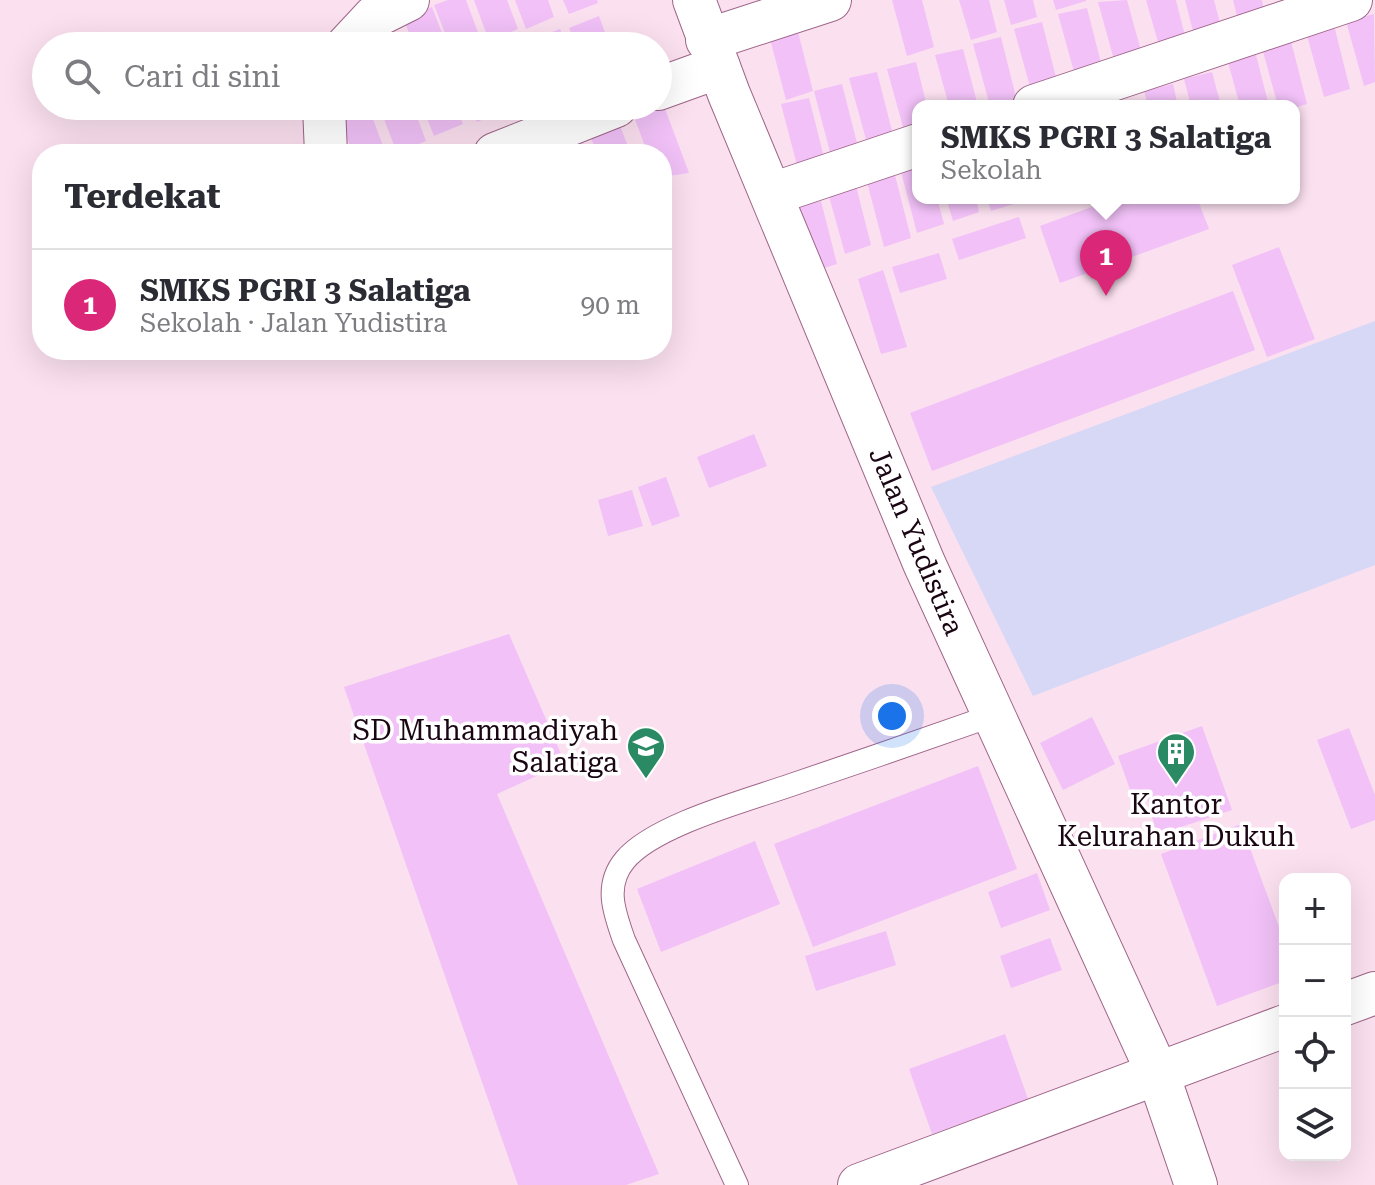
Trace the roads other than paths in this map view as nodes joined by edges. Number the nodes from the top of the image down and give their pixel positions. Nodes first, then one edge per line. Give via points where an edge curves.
1 (408, 0) edge
2 (694, 0) edge
3 (830, 0) edge
4 (1351, 0) edge
5 (360, 32) edge
6 (713, 54) junction
7 (672, 80) edge
8 (1052, 100) edge
9 (325, 120) edge
10 (581, 120) edge
11 (326, 144) edge
12 (520, 144) edge
13 (912, 147) edge
14 (772, 194) junction
15 (994, 715) junction
16 (1375, 993) edge
17 (1351, 1002) edge
18 (1279, 1028) edge
19 (1158, 1074) junction
20 (737, 1185) edge
21 (859, 1185) edge
22 (1196, 1185) edge

1 - 5 street via 374,17
2 - 6 street, Jalan Yudistira
3 - 6 street
4 - 8 street
6 - 7 street
6 - 14 street, Jalan Yudistira
9 - 11 street
10 - 12 street
13 - 14 street
14 - 15 street, Jalan Yudistira via 924,563
15 - 19 street, Jalan Yudistira
15 - 20 lane via 653,838 626,859 613,881 612,906 624,940
16 - 17 street
18 - 19 street
19 - 21 street
19 - 22 street, Jalan Yudistira

